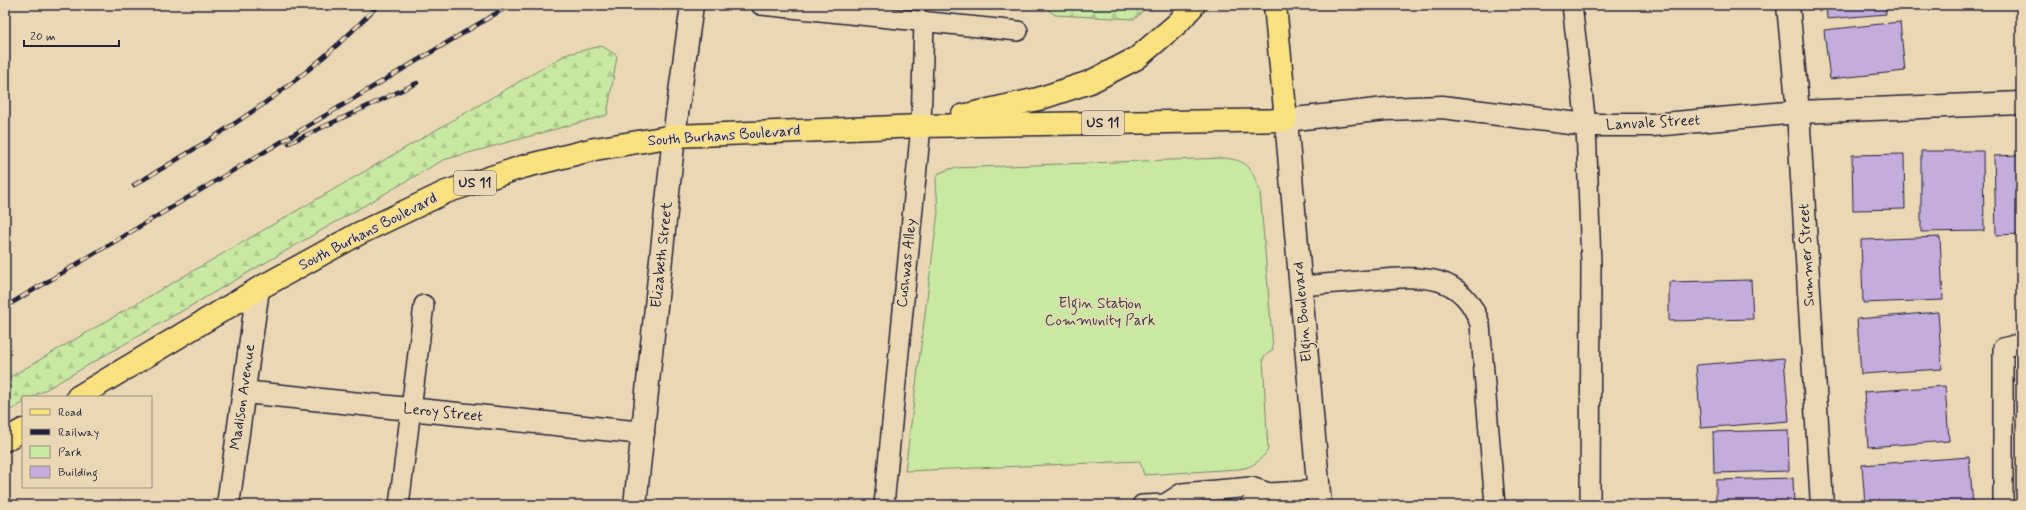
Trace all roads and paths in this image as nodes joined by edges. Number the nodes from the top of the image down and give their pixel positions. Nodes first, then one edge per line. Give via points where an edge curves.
1 (692, 5) edge
2 (761, 5) edge
3 (1194, 5) edge
4 (1275, 5) edge
5 (1572, 5) edge
6 (1788, 5) edge
7 (924, 21) junction
8 (1018, 31) dead end
9 (2021, 103) edge
10 (1798, 112) junction
11 (1286, 120) junction
12 (1586, 125) junction
13 (921, 126) junction
14 (674, 136) junction
15 (1301, 286) junction
16 (258, 289) junction
17 (424, 305) dead end
18 (2021, 343) edge
19 (244, 392) junction
20 (80, 396) edge
21 (411, 410) junction
22 (22, 431) edge
23 (642, 433) junction
24 (5, 440) edge
25 (1269, 493) junction
26 (1319, 497) edge
27 (1166, 504) edge
28 (228, 505) edge
29 (399, 505) edge
30 (635, 505) edge
31 (884, 505) edge
32 (1142, 505) edge
33 (1250, 505) edge
34 (1495, 505) edge
35 (1590, 505) edge
36 (1822, 505) edge
37 (2003, 505) edge

1 - 14 street, Elizabeth Street
2 - 7 lane
3 - 13 main road, US 11 via 1178,23 1137,58 1090,82 1038,99
4 - 11 main road
5 - 12 lane
6 - 10 street, Summer Street
7 - 8 lane
7 - 13 lane, Cushwas Alley
9 - 10 street, Lanvale Street
10 - 12 street, Lanvale Street via 1654,125
10 - 36 street, Summer Street
11 - 12 street, Lanvale Street via 1442,107
11 - 13 main road, South Burhans Boulevard / US 11
11 - 15 street, Elgin Boulevard
12 - 35 lane via 1592,264
13 - 14 main road, South Burhans Boulevard / US 11
13 - 31 lane, Cushwas Alley
14 - 16 main road, South Burhans Boulevard / US 11 via 580,153 522,167 446,192 358,234
14 - 23 street, Elizabeth Street
15 - 26 street, Elgin Boulevard
15 - 34 lane via 1416,276 1442,281 1462,292 1475,309 1480,324
16 - 19 street, Madison Avenue
16 - 20 main road, South Burhans Boulevard / US 11
17 - 21 lane
18 - 37 lane via 2003,348
19 - 21 street, Leroy Street
19 - 28 street, Madison Avenue
21 - 23 street, Leroy Street
21 - 29 lane
22 - 24 main road
23 - 30 street, Elizabeth Street
25 - 26 lane
25 - 27 lane via 1251,487 1182,493
25 - 33 lane
27 - 32 lane

